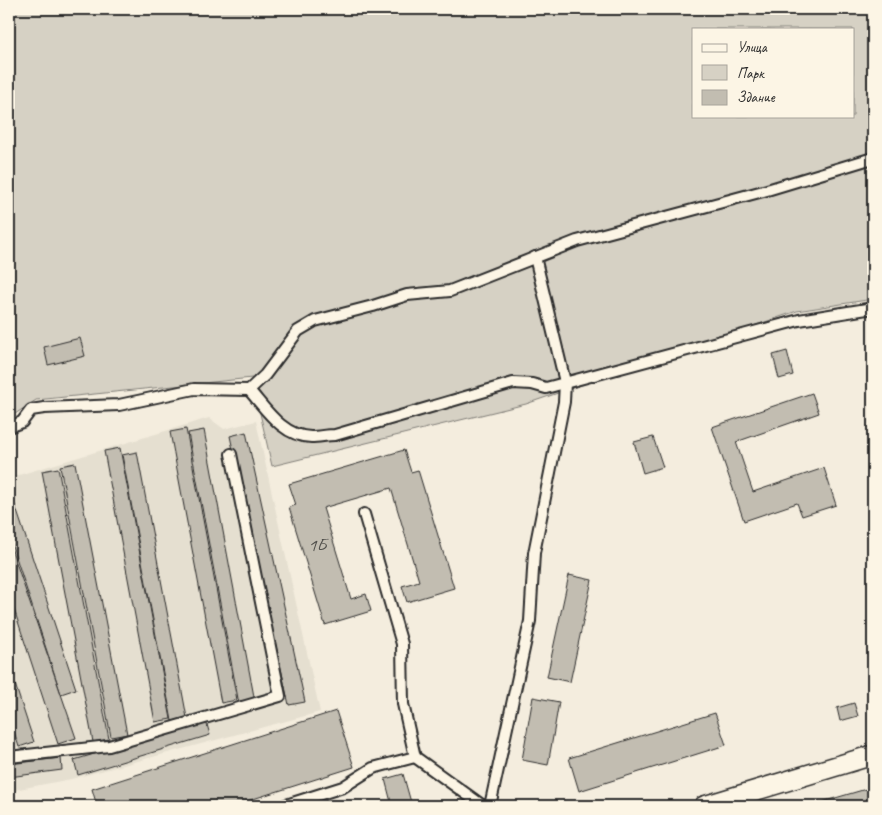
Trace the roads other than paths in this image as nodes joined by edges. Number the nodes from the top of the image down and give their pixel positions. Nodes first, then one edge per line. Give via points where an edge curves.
1 (873, 158) edge
2 (535, 257) junction
3 (873, 308) edge
4 (565, 382) junction
5 (249, 390) junction
6 (9, 427) edge
7 (231, 454) dead end
8 (364, 514) dead end
9 (873, 755) edge
10 (9, 757) edge
11 (415, 757) junction
12 (283, 806) edge
13 (483, 806) edge
14 (490, 806) edge
15 (704, 806) edge

1 - 2 lane via 577,241
2 - 4 lane
2 - 5 lane via 450,291 407,295 315,320 298,332 265,376
3 - 4 lane via 798,320
4 - 5 lane via 546,388 513,383 335,434 310,437 294,434 274,419
4 - 14 lane via 564,402 534,553 530,621
5 - 6 lane via 194,389 118,405 31,410 22,422
7 - 10 lane via 280,696 109,746
8 - 11 lane via 402,644 403,704
9 - 15 street
11 - 12 lane via 373,768 343,787
11 - 13 lane

